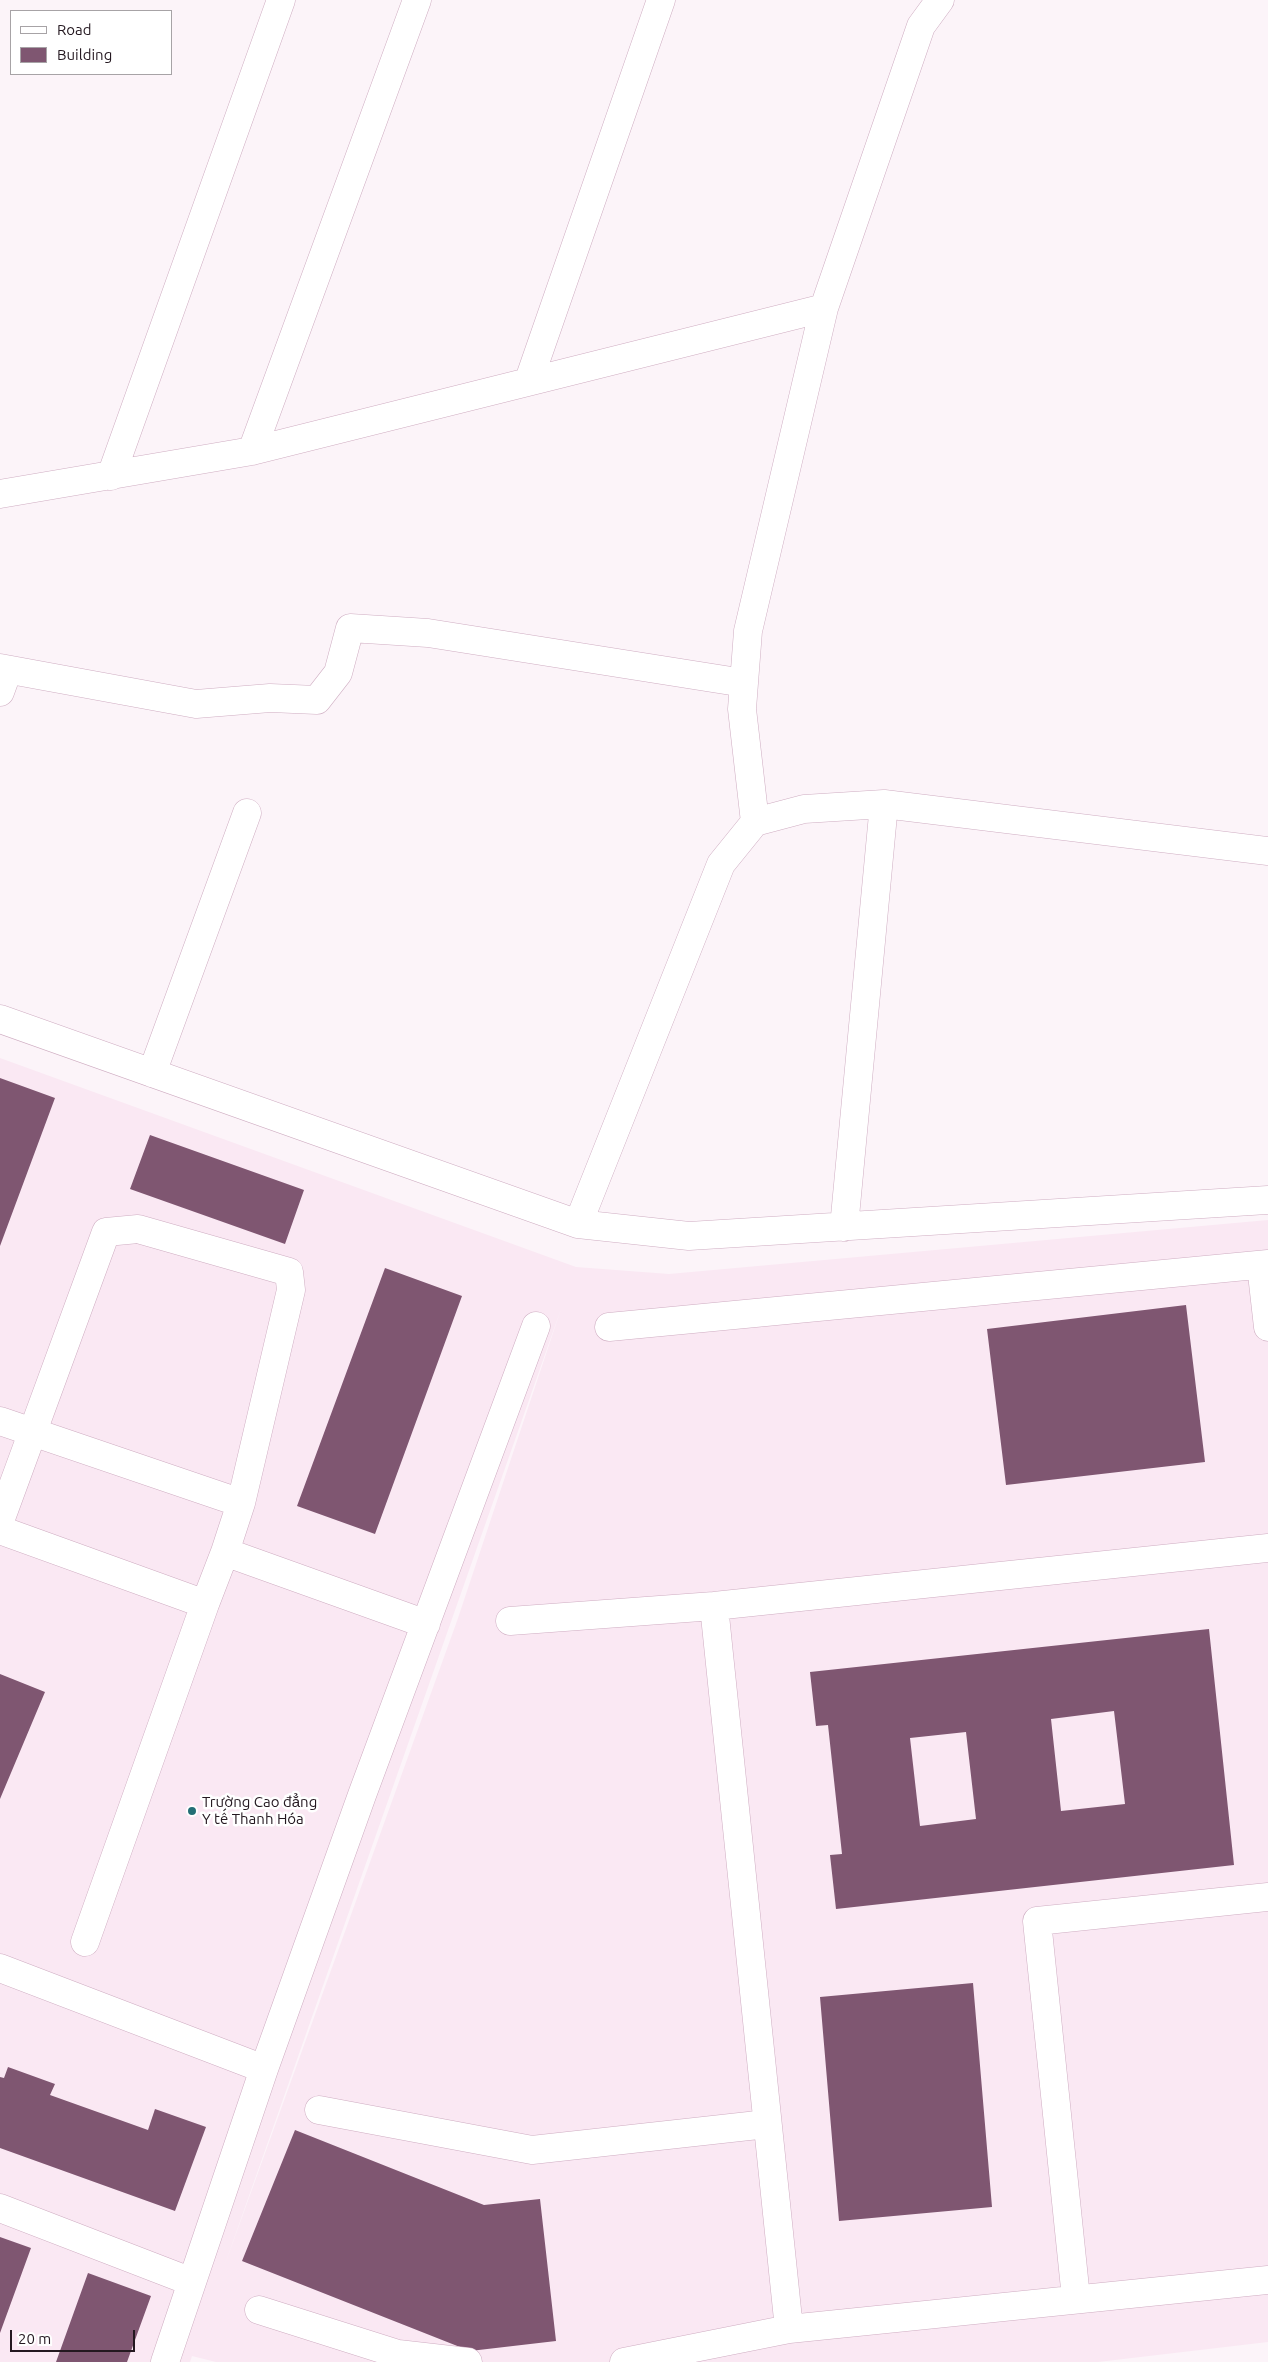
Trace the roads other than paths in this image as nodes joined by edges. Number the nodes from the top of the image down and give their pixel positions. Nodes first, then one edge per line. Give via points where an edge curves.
1 (281, 0) edge
2 (417, 0) edge
3 (661, 0) edge
4 (940, 0) edge
5 (824, 308) junction
6 (529, 380) junction
7 (252, 451) junction
8 (111, 476) junction
9 (0, 494) edge
10 (3, 677) edge
11 (744, 683) junction
12 (884, 804) junction
13 (247, 813) dead end
14 (756, 822) junction
15 (1268, 851) edge
16 (0, 1019) edge
17 (152, 1073) junction
18 (1268, 1200) edge
19 (578, 1224) junction
20 (844, 1227) junction
21 (1264, 1264) edge
22 (536, 1326) dead end
23 (608, 1327) dead end
24 (1268, 1327) edge
25 (0, 1422) edge
26 (33, 1433) junction
27 (241, 1503) junction
28 (0, 1521) edge
29 (0, 1530) edge
30 (1268, 1548) edge
31 (225, 1552) junction
32 (206, 1604) junction
33 (714, 1606) junction
34 (510, 1621) dead end
35 (426, 1624) junction
36 (1268, 1897) edge
37 (85, 1942) dead end
38 (0, 1968) edge
39 (264, 2069) junction
40 (319, 2110) dead end
41 (767, 2124) junction
42 (0, 2208) edge
43 (1268, 2280) edge
44 (192, 2282) junction
45 (1076, 2298) junction
46 (259, 2310) dead end
47 (789, 2329) junction
48 (165, 2362) edge
49 (468, 2362) edge
50 (624, 2362) edge

1 - 8 street
2 - 7 street
3 - 6 street
4 - 5 street via 921,26
5 - 6 street
5 - 11 street via 748,630
6 - 7 street
7 - 8 street
8 - 9 street
10 - 11 street via 196,704 270,698 317,700 338,673 350,628 428,633
11 - 14 street via 742,708
12 - 14 street via 804,808
12 - 15 street
12 - 20 street
13 - 17 street
14 - 19 street via 722,864
16 - 17 street
17 - 19 street
18 - 20 street
19 - 20 street via 688,1236
21 - 23 street
21 - 24 street
22 - 35 street
25 - 26 street
26 - 27 street
26 - 27 street via 106,1232 138,1229 289,1272 292,1290
26 - 28 street
27 - 31 street
29 - 32 street
30 - 33 street
31 - 32 street
31 - 35 street
32 - 37 street
33 - 34 street
33 - 41 street
35 - 39 street
36 - 45 street via 1037,1922
38 - 39 street
39 - 44 street
40 - 41 street via 532,2150
41 - 47 street
42 - 44 street
43 - 45 street
44 - 48 street
45 - 47 street
46 - 49 street via 398,2354
47 - 50 street

